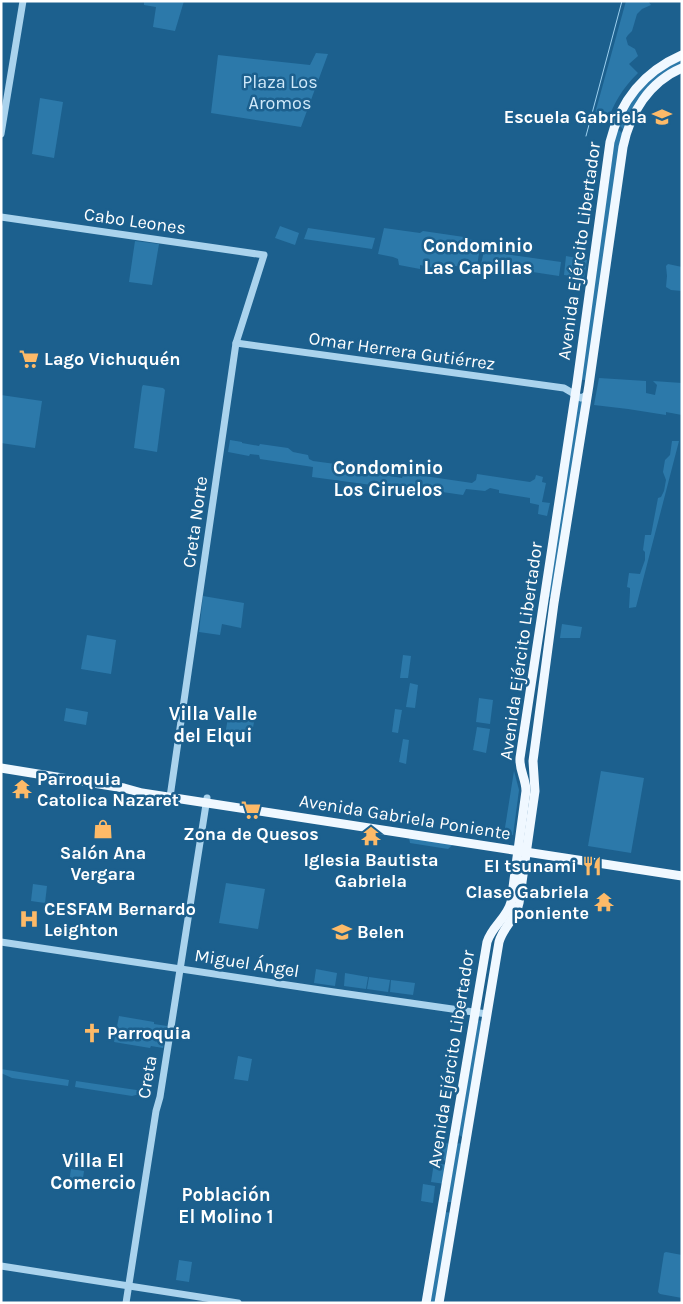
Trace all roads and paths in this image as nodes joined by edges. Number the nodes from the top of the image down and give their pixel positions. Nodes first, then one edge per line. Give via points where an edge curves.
1 (23, 1) edge
2 (682, 55) edge
3 (682, 68) edge
4 (613, 131) junction
5 (1, 134) edge
6 (626, 135) junction
7 (1, 217) edge
8 (264, 255) joint
9 (236, 343) junction
10 (577, 383) junction
11 (564, 388) junction
12 (588, 390) junction
13 (575, 394) junction
14 (540, 629) junction
15 (548, 642) junction
16 (532, 685) junction
17 (543, 688) junction
18 (1, 768) edge
19 (170, 794) junction
20 (207, 800) junction
21 (522, 849) junction
22 (682, 871) edge
23 (682, 876) edge
24 (1, 942) edge
25 (180, 968) junction
26 (482, 974) junction
27 (494, 976) junction
28 (476, 1012) junction
29 (488, 1014) junction
30 (1, 1266) edge
31 (129, 1286) junction
32 (126, 1303) edge
33 (238, 1303) edge
34 (426, 1303) edge
35 (438, 1303) edge

1 - 5 street
2 - 4 main road, Avenida Ejército Libertador via 656,70 638,86 620,112
3 - 6 main road, Avenida Ejército Libertador via 661,81 645,97
4 - 6 main road via 620,130
4 - 10 main road, Avenida Ejército Libertador
6 - 12 main road, Avenida Ejército Libertador
7 - 8 street, Cabo Leones
8 - 9 street, Creta Norte
9 - 11 street, Omar Herrera Gutiérrez
9 - 19 street, Creta Norte
10 - 11 street, Omar Herrera Gutiérrez
10 - 12 street via 584,380
10 - 13 main road, Avenida Ejército Libertador
11 - 13 street, Omar Herrera Gutiérrez
12 - 13 street, Omar Herrera Gutiérrez via 581,398
12 - 15 main road, Avenida Ejército Libertador
13 - 14 main road, Avenida Ejército Libertador
14 - 15 main road
14 - 16 main road, Avenida Ejército Libertador
15 - 17 main road, Avenida Ejército Libertador
16 - 17 main road via 539,684
16 - 21 main road, Avenida Ejército Libertador via 520,758 526,787
17 - 21 main road, Avenida Ejército Libertador via 533,761 535,791
18 - 19 main road, Avenida Gabriela Poniente
19 - 20 main road, Avenida Gabriela Poniente
20 - 21 main road, Avenida Gabriela Poniente
20 - 25 street, Creta
21 - 22 main road, Avenida Gabriela Poniente
21 - 23 main road, Avenida Gabriela Poniente
21 - 26 main road, Avenida Ejército Libertador via 510,906 490,934
21 - 27 main road, Avenida Ejército Libertador via 518,907 502,933
24 - 25 street, Miguel Ángel
25 - 28 street, Miguel Ángel
25 - 31 street, Creta
26 - 27 main road via 487,978
26 - 28 main road, Avenida Ejército Libertador
27 - 29 main road, Avenida Ejército Libertador
28 - 29 street, Miguel Ángel
28 - 34 main road, Avenida Ejército Libertador
29 - 35 main road, Avenida Ejército Libertador
30 - 31 street
31 - 32 street, Creta
31 - 33 street

